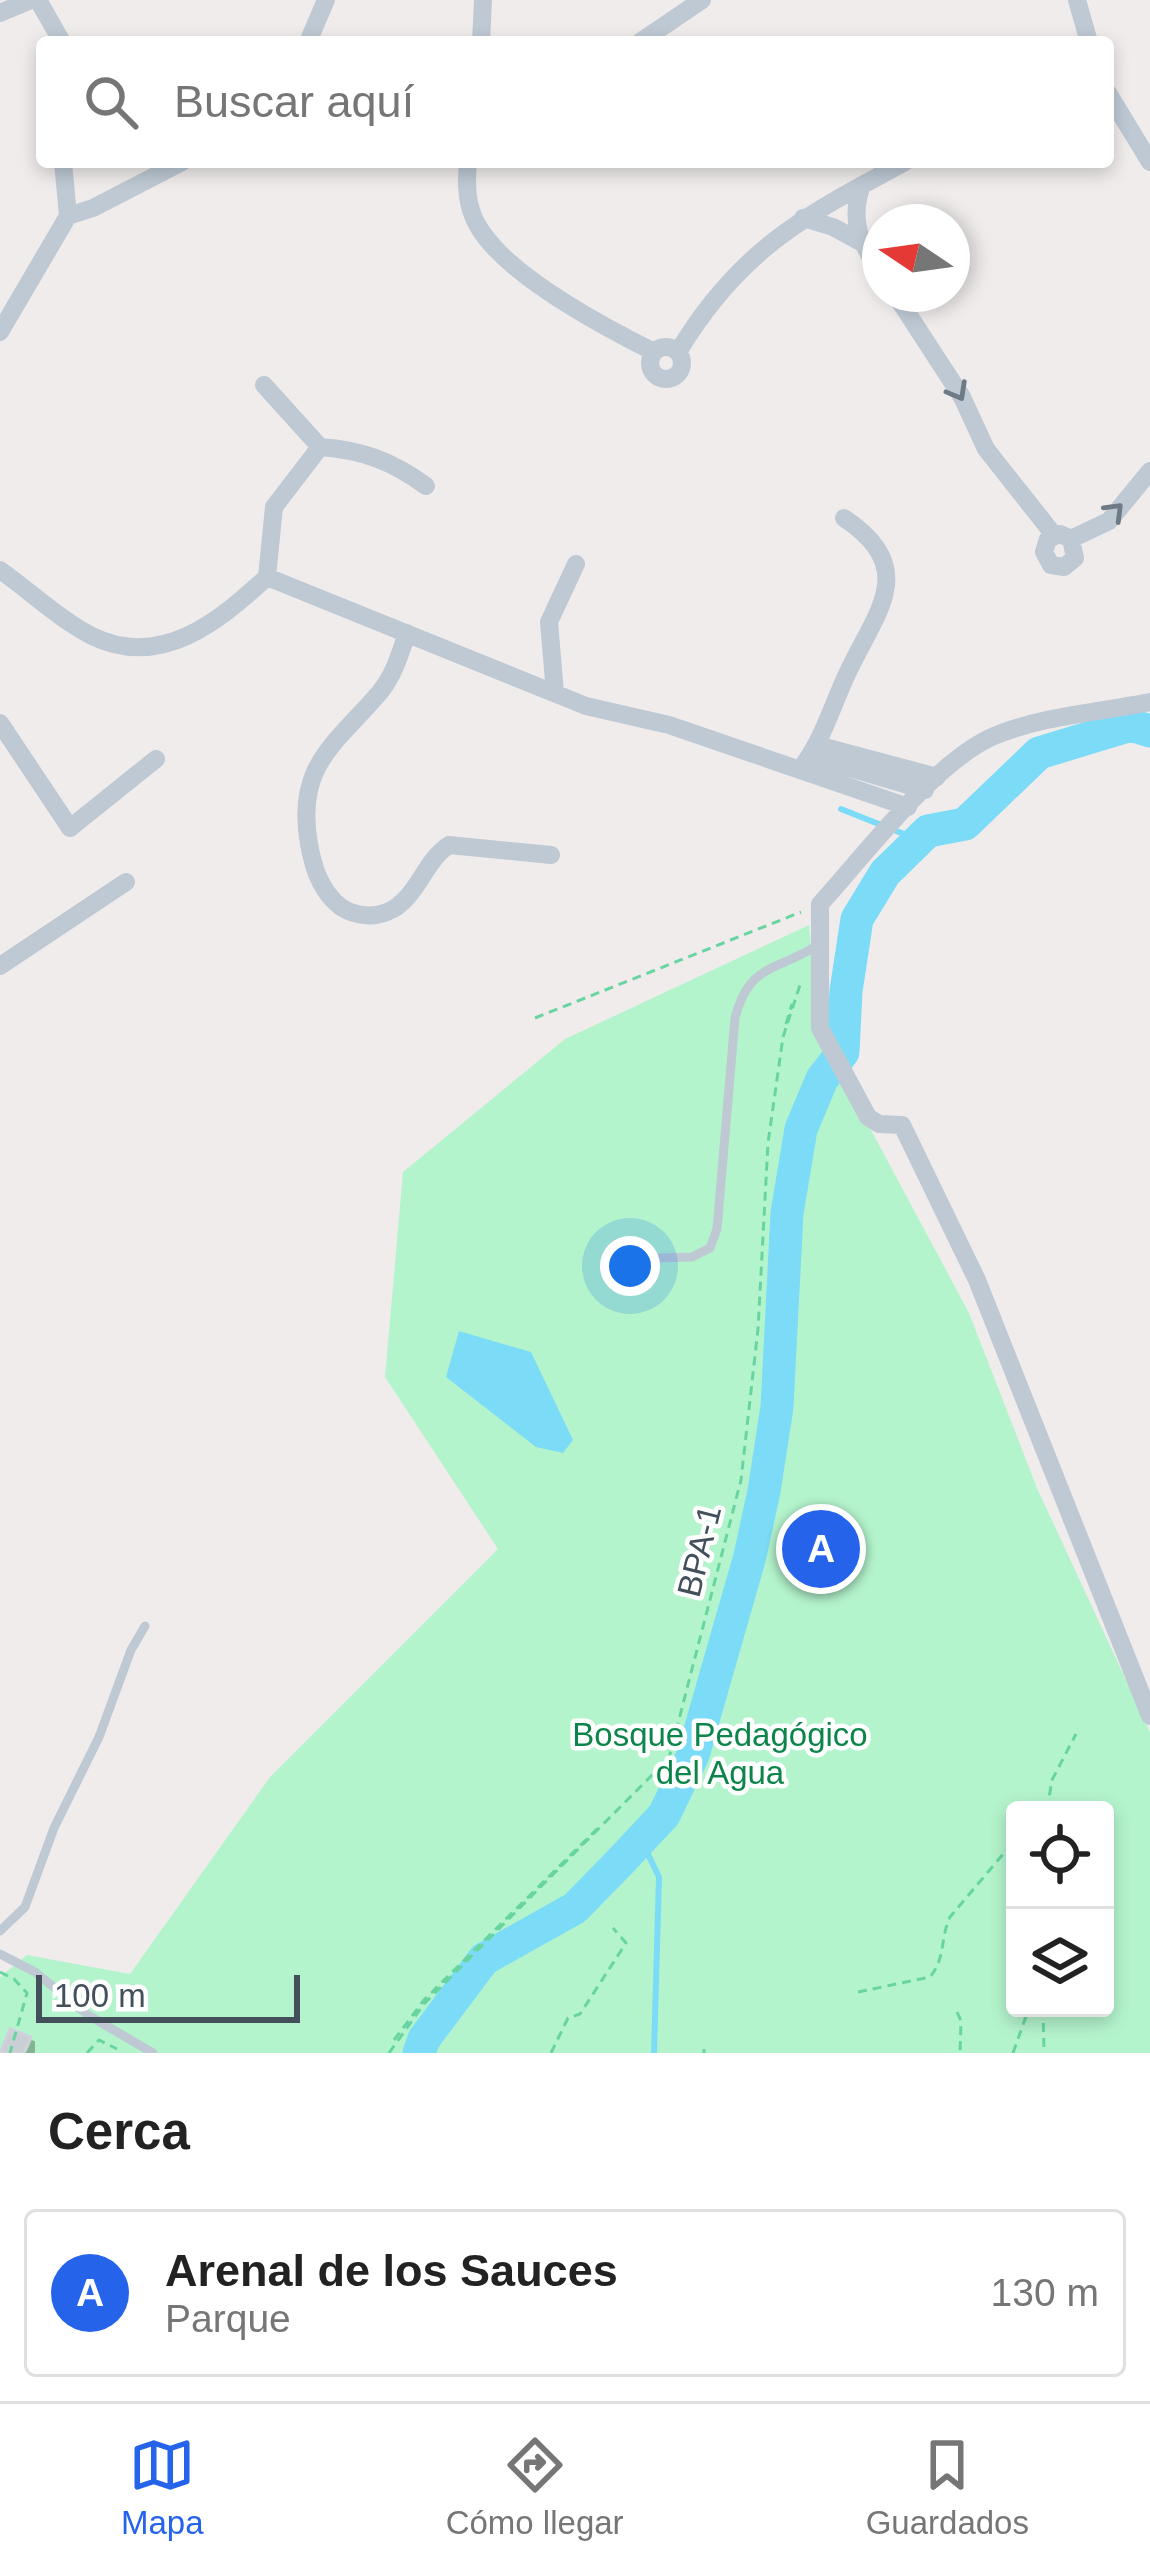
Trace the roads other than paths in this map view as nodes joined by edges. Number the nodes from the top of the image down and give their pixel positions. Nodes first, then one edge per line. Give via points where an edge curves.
1 (35, 0) edge
2 (326, 0) edge
3 (483, 0) edge
4 (702, 0) edge
5 (1077, 0) edge
6 (0, 13) edge
7 (1081, 21) junction
8 (58, 36) edge
9 (311, 36) edge
10 (481, 36) edge
11 (649, 36) edge
12 (1075, 36) edge
13 (1087, 36) edge
14 (1114, 105) edge
15 (1150, 162) edge
16 (63, 168) edge
17 (170, 168) edge
18 (467, 168) edge
19 (894, 168) edge
20 (862, 185) junction
21 (68, 216) junction
22 (803, 218) junction
23 (859, 241) junction
24 (862, 245) edge
25 (907, 312) edge
26 (0, 332) edge
27 (654, 352) junction
28 (678, 352) junction
29 (263, 385) dead end
30 (320, 447) junction
31 (1150, 471) edge
32 (426, 486) dead end
33 (844, 518) dead end
34 (576, 563) dead end
35 (0, 570) edge
36 (267, 577) junction
37 (407, 633) junction
38 (555, 693) junction
39 (1150, 702) edge
40 (0, 723) edge
41 (810, 756) junction
42 (156, 759) dead end
43 (931, 783) junction
44 (903, 813) junction
45 (551, 855) dead end
46 (126, 881) dead end
47 (813, 948) junction
48 (0, 967) edge
49 (659, 1258) dead end
50 (145, 1626) dead end
51 (1150, 1716) edge
52 (0, 1931) edge
53 (0, 1954) edge
54 (153, 2053) edge

1 - 6 street
1 - 8 street
2 - 9 street
3 - 10 street
4 - 11 street
5 - 7 street
7 - 12 street
7 - 13 street
14 - 15 street
16 - 21 street
17 - 21 street
18 - 27 street via 478,227 504,256 586,316
19 - 20 street
20 - 22 street
20 - 23 street
21 - 26 street
22 - 23 street
22 - 28 street via 738,270
23 - 24 street
25 -> 31 street via 986,449 1063,537 1109,521
27 - 28 street
27 - 28 street via 652,371 670,379 683,364
29 - 30 street
30 - 32 street via 378,457
30 - 36 street via 274,507
33 - 41 street via 866,532 882,558 884,609
34 - 38 street via 549,622
35 - 36 street via 92,635 144,646 192,637
36 - 37 street
37 - 38 street
37 - 45 street via 380,693 331,741 316,768 306,828 322,887 340,907 386,913 448,845
38 - 41 street
39 - 43 street via 1016,728 989,738
40 - 42 street via 70,827
41 - 43 street
41 - 44 street
43 - 44 street
44 - 47 street via 820,904
46 - 48 street
47 - 49 lane via 754,976 740,995 717,1229 710,1248 692,1257
47 - 51 street via 820,1028 868,1117 902,1125 977,1280
50 - 52 lane via 25,1907
53 - 54 lane

